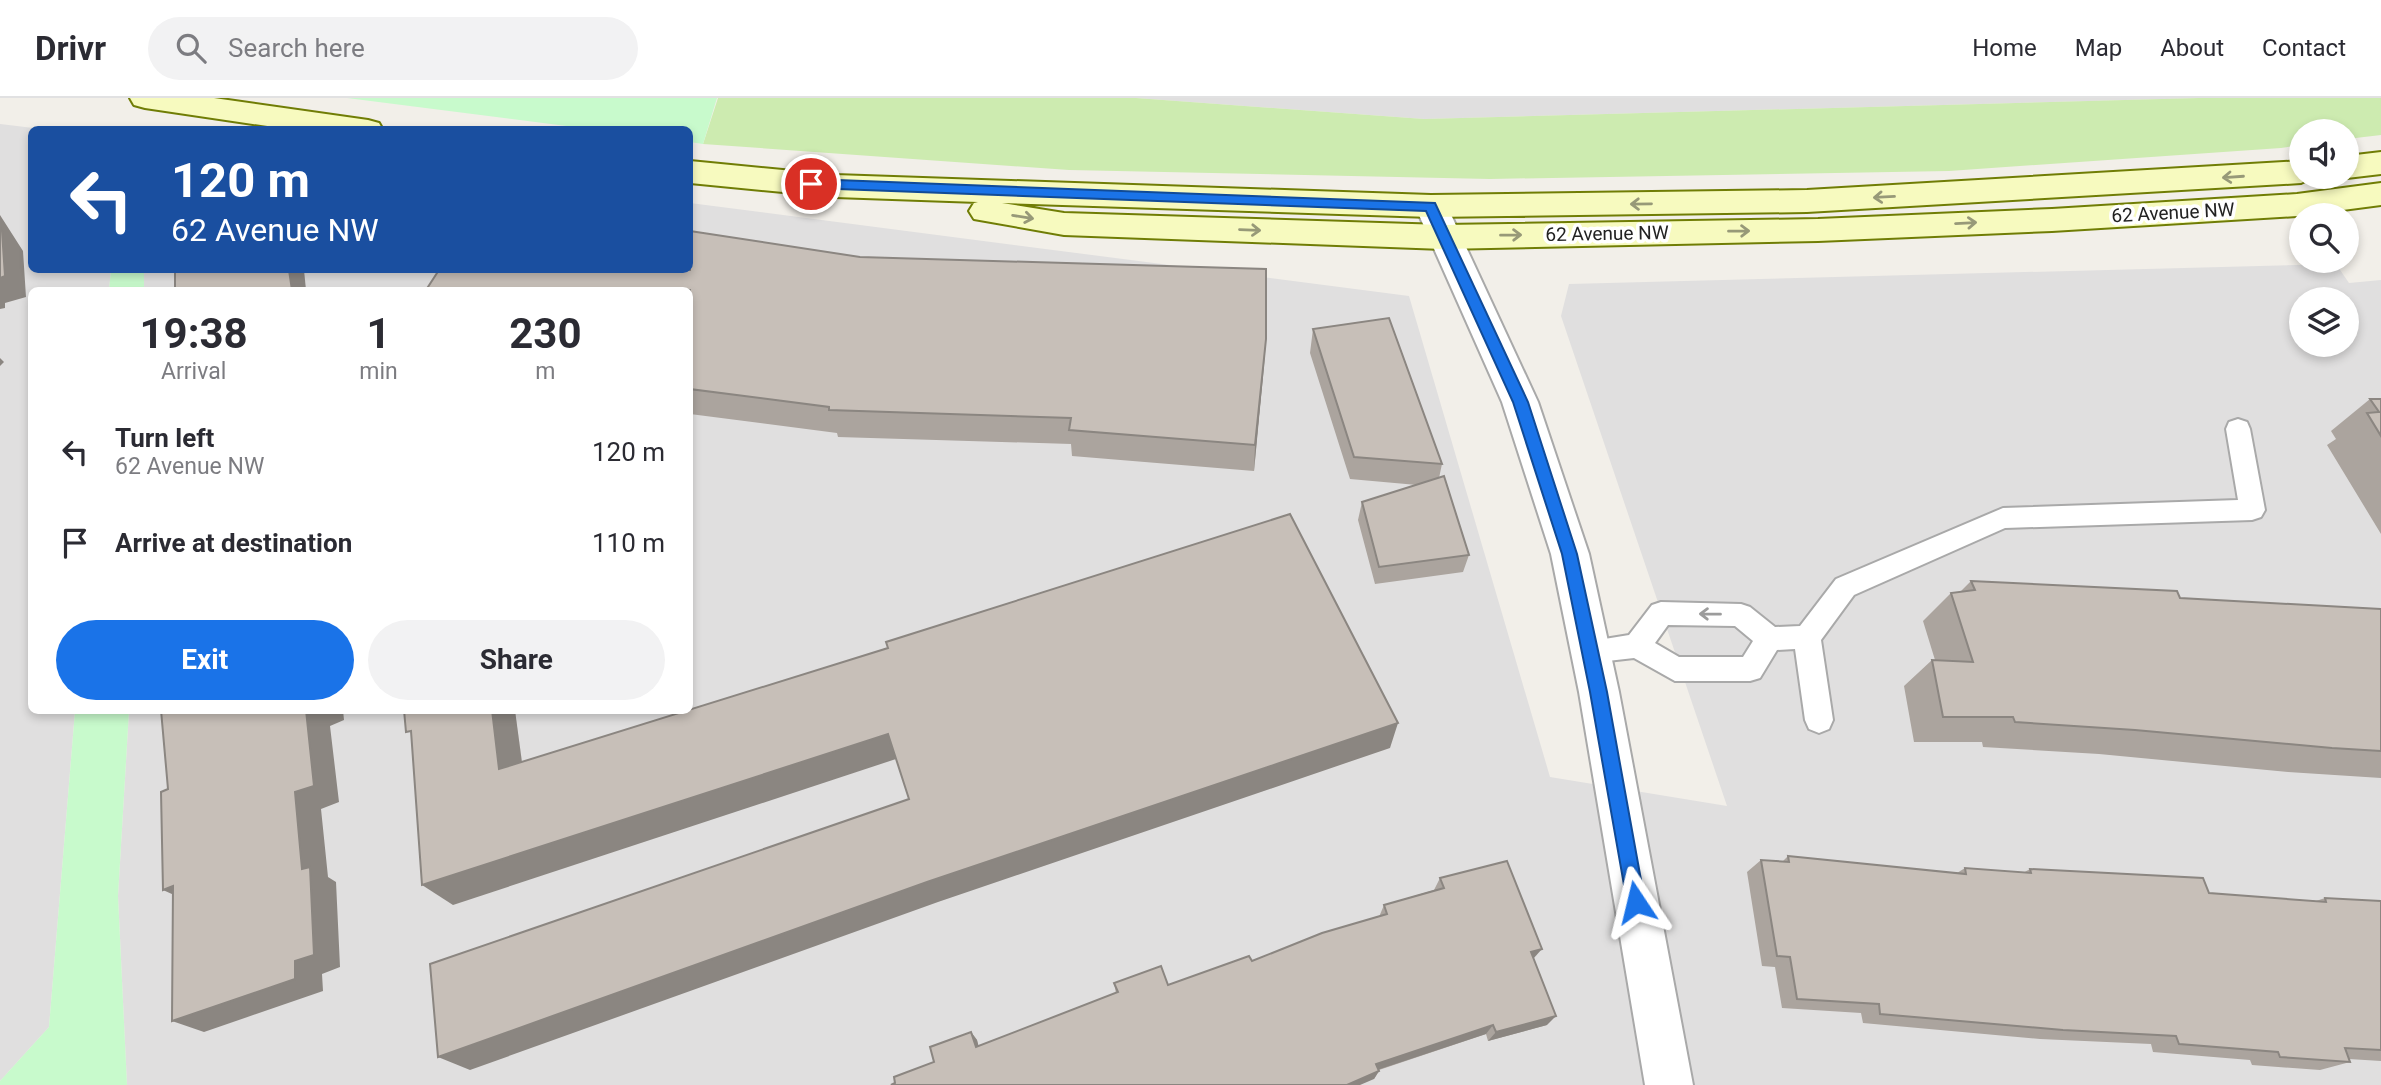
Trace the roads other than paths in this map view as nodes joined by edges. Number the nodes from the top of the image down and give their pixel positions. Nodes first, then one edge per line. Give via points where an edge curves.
1 (145, 98) edge
2 (340, 126) edge
3 (2381, 163) edge
4 (2359, 166) edge
5 (693, 173) edge
6 (2289, 173) edge
7 (2381, 194) edge
8 (1437, 222) junction
9 (2238, 429) dead end
10 (1807, 637) junction
11 (1770, 639) junction
12 (1637, 646) junction
13 (1590, 651) junction
14 (1819, 720) dead end
15 (1669, 1085) edge

1 - 2 main road
3 - 4 main road
5 - 8 main road, 62 Avenue NW via 835,186 1064,224
6 -> 8 main road, 62 Avenue NW
8 -> 7 main road, 62 Avenue NW via 1818,230 2297,205
8 - 13 street via 1520,402 1570,554
9 - 10 lane via 2252,510 2003,519 1845,587
10 - 11 lane
10 - 14 lane
11 - 12 lane via 1751,669 1675,669
11 -> 12 lane via 1741,615 1661,613
12 - 13 lane
13 - 15 street

